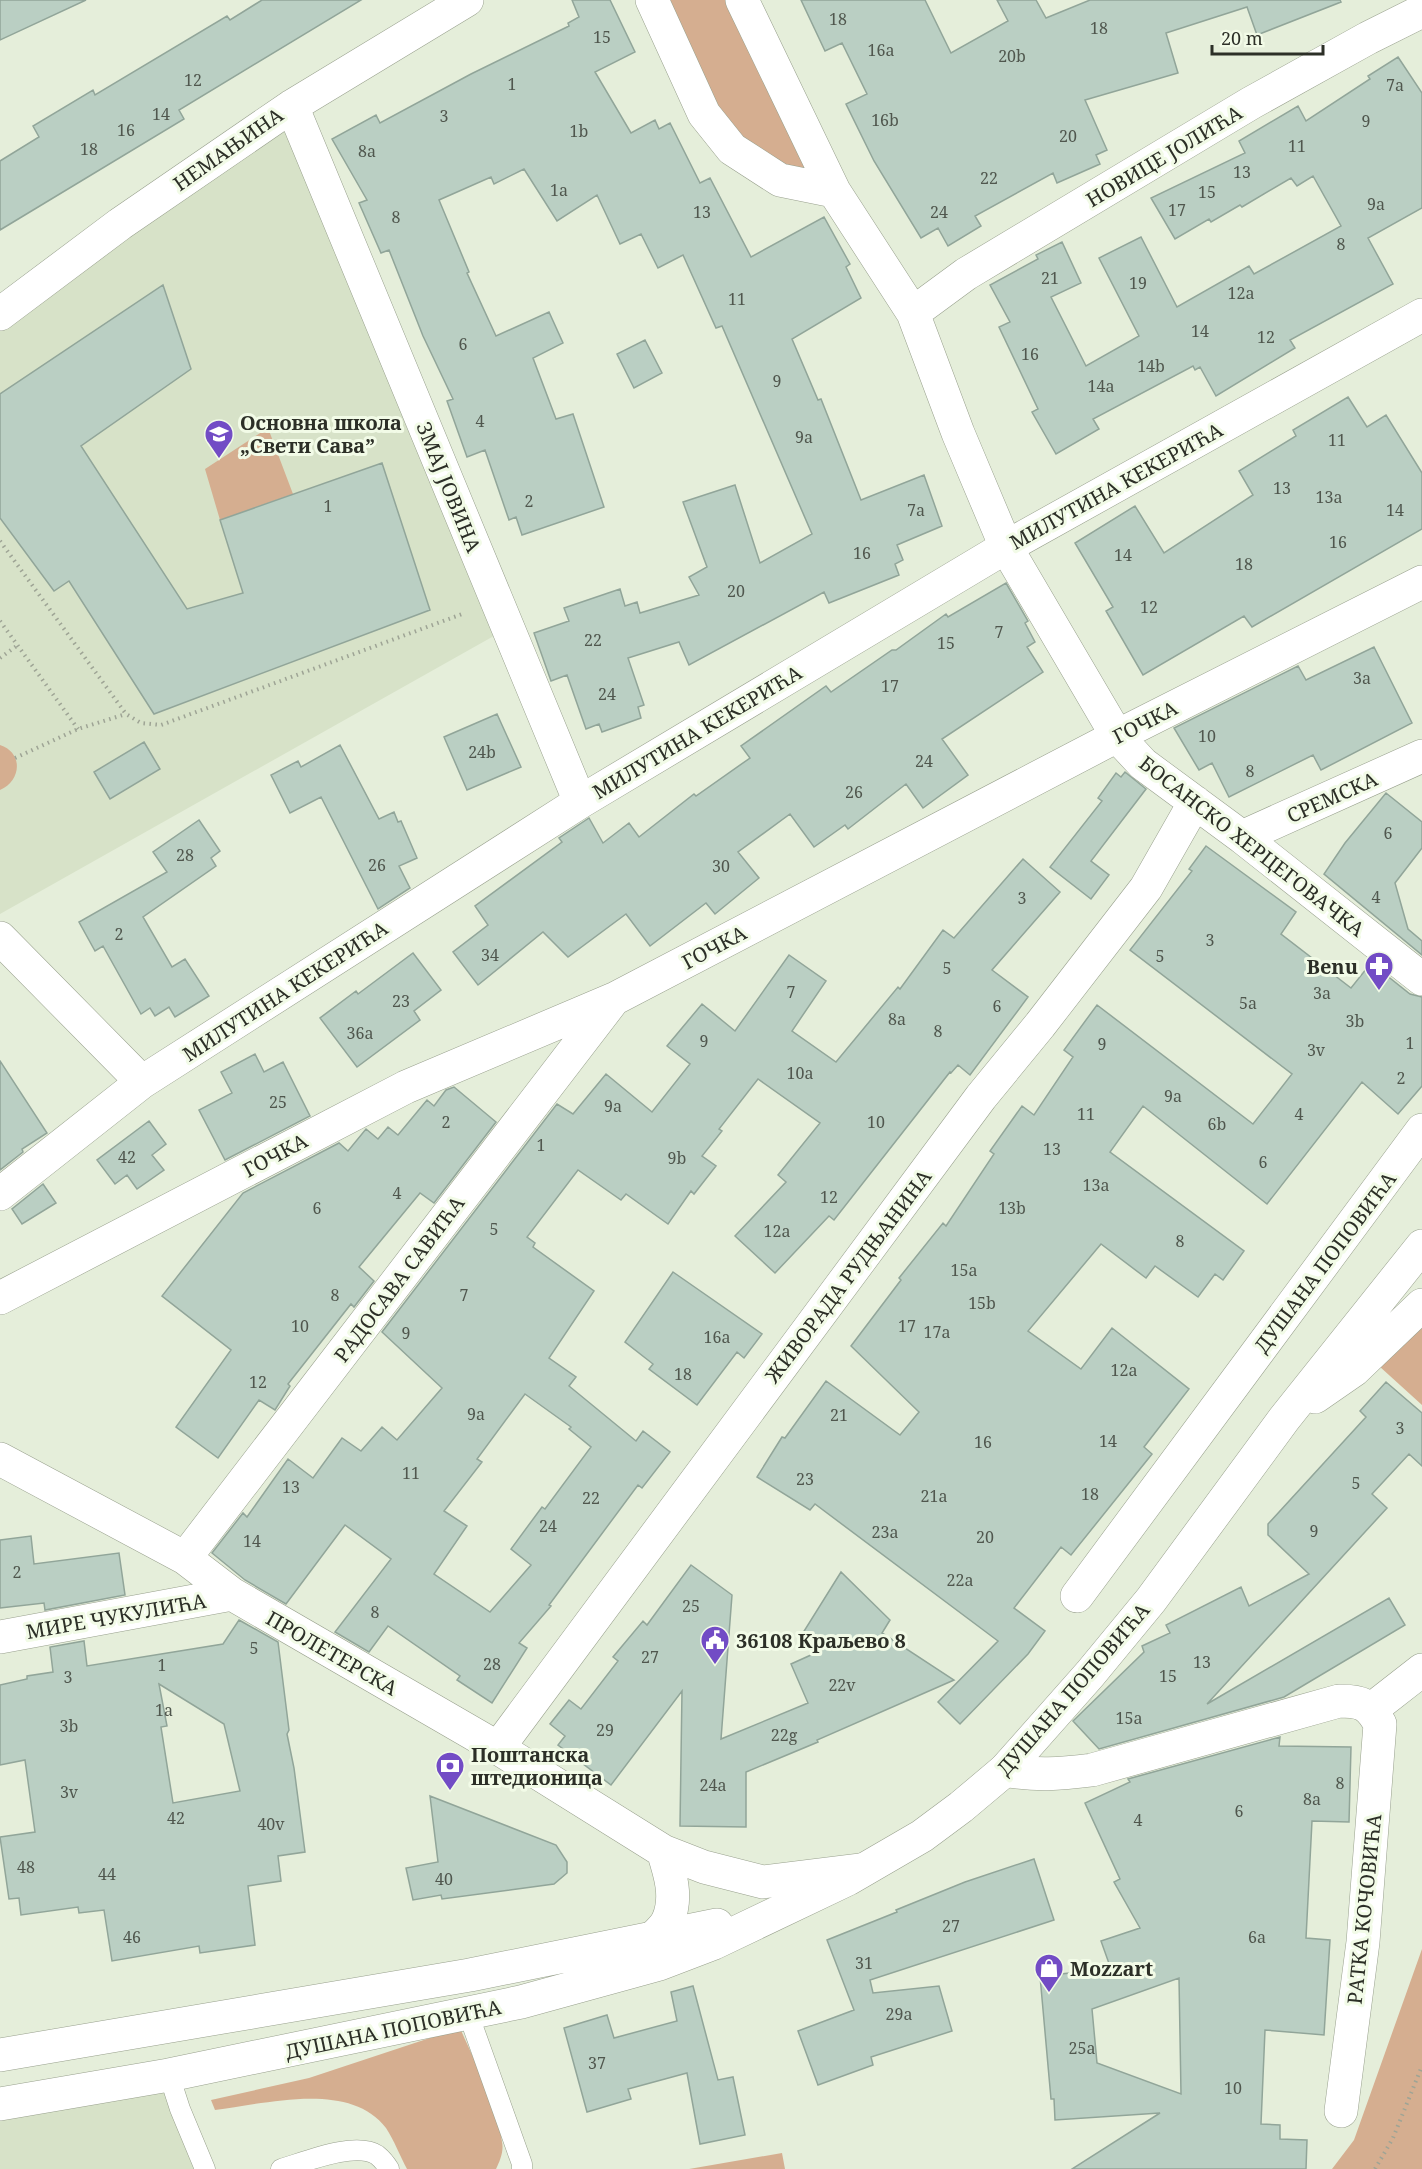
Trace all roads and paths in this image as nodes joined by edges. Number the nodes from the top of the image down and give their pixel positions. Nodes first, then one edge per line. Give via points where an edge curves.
1 (467, 0) edge
2 (652, 0) edge
3 (742, 0) edge
4 (1422, 11) edge
5 (292, 106) junction
6 (834, 191) junction
7 (913, 313) junction
8 (0, 314) edge
9 (1422, 315) edge
10 (0, 541) edge
11 (1006, 547) junction
12 (1422, 582) edge
13 (496, 602) junction
14 (0, 621) edge
15 (18, 645) junction
16 (0, 658) edge
17 (126, 714) junction
18 (78, 729) junction
19 (1117, 736) junction
20 (1422, 756) edge
21 (15, 758) dead end
22 (1195, 801) junction
23 (580, 802) junction
24 (1242, 837) junction
25 (0, 938) edge
26 (1422, 979) edge
27 (614, 999) junction
28 (142, 1082) junction
29 (1422, 1130) edge
30 (0, 1194) edge
31 (1422, 1246) edge
32 (0, 1298) edge
33 (1422, 1305) edge
34 (1284, 1419) junction
35 (0, 1459) edge
36 (185, 1558) junction
37 (232, 1594) junction
38 (1077, 1596) dead end
39 (0, 1637) edge
40 (1422, 1670) edge
41 (1372, 1709) junction
42 (498, 1748) junction
43 (1005, 1770) junction
44 (663, 1851) junction
45 (864, 1870) junction
46 (775, 1914) junction
47 (653, 1938) junction
48 (468, 2013) junction
49 (0, 2055) edge
50 (1422, 2066) edge
51 (169, 2075) junction
52 (0, 2104) edge
53 (1341, 2110) dead end
54 (205, 2169) edge
55 (281, 2169) edge
56 (389, 2169) edge
57 (522, 2169) edge
58 (1375, 2169) edge

1 - 5 street, НЕМАЊИНА
2 - 6 street via 704,114 732,149 780,180
3 - 6 street, БОСАНСКО ХЕРЦЕГОВАЧКА
4 - 7 street, НОВИЦЕ ЈОЛИЋА via 1251,103 966,274
5 - 8 street, НЕМАЊИНА via 120,224
5 - 13 street, ЗМАЈ ЈОВИНА
6 - 7 street, БОСАНСКО ХЕРЦЕГОВАЧКА
7 - 11 street, БОСАНСКО ХЕРЦЕГОВАЧКА
9 - 11 street, МИЛУТИНА КЕКЕРИЋА
10 - 17 path
11 - 19 street, БОСАНСКО ХЕРЦЕГОВАЧКА
11 - 23 street, МИЛУТИНА КЕКЕРИЋА
12 - 19 street, ГОЧКА
13 - 17 path via 161,725 141,723
13 - 23 street, ЗМАЈ ЈОВИНА
14 - 15 path
15 - 16 path
15 - 18 path
17 - 18 path
18 - 21 path
19 - 22 street, БОСАНСКО ХЕРЦЕГОВАЧКА via 1143,764
19 - 27 street, ГОЧКА
20 - 24 street, СРЕМСКА
22 - 24 street, БОСАНСКО ХЕРЦЕГОВАЧКА
22 - 42 street, ЖИВОРАДА РУДЊАНИНА via 1146,888 981,1097
23 - 28 street, МИЛУТИНА КЕКЕРИЋА
24 - 26 street, БОСАНСКО ХЕРЦЕГОВАЧКА
25 - 28 street
27 - 32 street, ГОЧКА via 406,1087
27 - 36 street, РАДОСАВА САВИЋА
28 - 30 street, МИЛУТИНА КЕКЕРИЋА
29 - 38 street, ДУШАНА ПОПОВИЋА
31 - 34 street, ДУШАНА ПОПОВИЋА
33 - 34 street, ДУШАНА ПОПОВИЋА via 1354,1370
34 - 43 street, ДУШАНА ПОПОВИЋА via 1151,1600
35 - 36 street, ПРОЛЕТЕРСКА
36 - 37 street, ПРОЛЕТЕРСКА
37 - 39 street, МИРЕ ЧУКУЛИЋА
37 - 42 street, ПРОЛЕТЕРСКА
40 - 41 street
41 - 43 street via 1356,1701 1339,1701 1092,1770 1030,1775
41 - 53 street, РАТКА КОЧОВИЋА via 1380,1724 1363,1942
42 - 44 street, ПРОЛЕТЕРСКА
43 - 45 street, ДУШАНА ПОПОВИЋА via 922,1836
44 - 45 street, ПРОЛЕТЕРСКА via 704,1867 764,1882
44 - 47 street via 673,1882 672,1905 668,1921
45 - 46 street, ДУШАНА ПОПОВИЋА
46 - 47 street, ДУШАНА ПОПОВИЋА
46 - 48 street, ДУШАНА ПОПОВИЋА via 659,1964
47 - 49 street, ДУШАНА ПОПОВИЋА via 470,1975
48 - 51 street, ДУШАНА ПОПОВИЋА
48 - 57 lane
50 - 58 path via 1393,2138
51 - 52 street, ДУШАНА ПОПОВИЋА
51 - 54 lane
55 - 56 lane via 357,2150 376,2154

